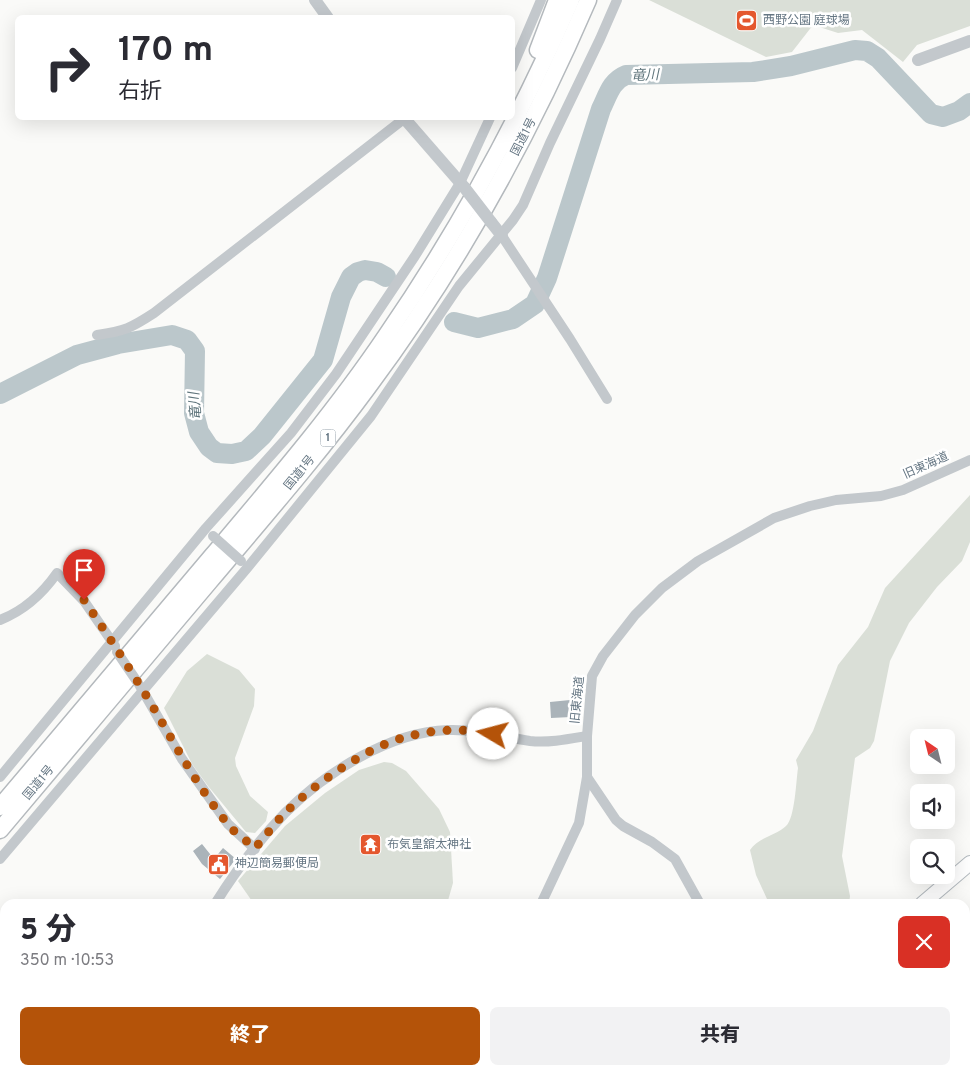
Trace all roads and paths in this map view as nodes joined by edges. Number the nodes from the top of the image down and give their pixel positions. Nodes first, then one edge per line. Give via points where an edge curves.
1 (315, 0) edge
2 (541, 0) edge
3 (557, 0) edge
4 (572, 0) edge
5 (588, 0) edge
6 (599, 0) edge
7 (617, 0) edge
8 (326, 15) edge
9 (970, 41) edge
10 (918, 60) dead end
11 (515, 61) edge
12 (515, 101) edge
13 (401, 120) edge
14 (406, 120) edge
15 (489, 120) edge
16 (507, 120) edge
17 (497, 173) junction
18 (462, 185) junction
19 (502, 236) junction
20 (97, 335) dead end
21 (607, 399) dead end
22 (970, 460) edge
23 (210, 532) junction
24 (245, 564) junction
25 (0, 620) edge
26 (115, 647) junction
27 (140, 687) junction
28 (587, 736) junction
29 (0, 777) edge
30 (587, 777) junction
31 (0, 807) edge
32 (0, 830) edge
33 (255, 848) junction
34 (0, 859) edge
35 (970, 863) edge
36 (218, 899) edge
37 (543, 899) edge
38 (697, 899) edge
39 (928, 899) edge

1 - 8 street
2 - 11 street
3 - 12 highway
4 - 17 highway, 国道1号 / 1
5 - 17 highway, 国道1号 / 1 via 549,88
6 - 17 highway via 521,162
7 - 19 street via 523,205
9 - 10 street
13 - 20 street via 154,313 120,332
14 - 18 street
15 - 18 street
16 - 17 highway via 490,155
17 - 31 highway, 国道1号 / 1 via 386,338 347,390
17 - 32 highway, 国道1号 / 1 via 444,275 368,386 252,530
18 - 19 street, bridge
18 - 23 street via 336,374
19 - 21 street
19 - 24 street via 459,286 371,416
22 - 28 street, 旧東海道 via 903,490 881,496 836,500 787,512 698,561 662,588 635,615 603,656 592,676
23 - 24 street, bridge
23 - 26 street
24 - 27 street
25 - 26 street via 25,606 56,573 84,600
26 - 27 street, bridge
26 - 29 street
27 - 33 street via 182,759 228,824
27 - 34 street
28 - 30 street
28 - 33 street, 旧東海道 via 531,741 474,730 446,730 404,737 358,759 307,793
30 - 37 street via 579,823
30 - 38 street via 623,826 675,859
33 - 36 street, 旧東海道
35 - 39 main road

